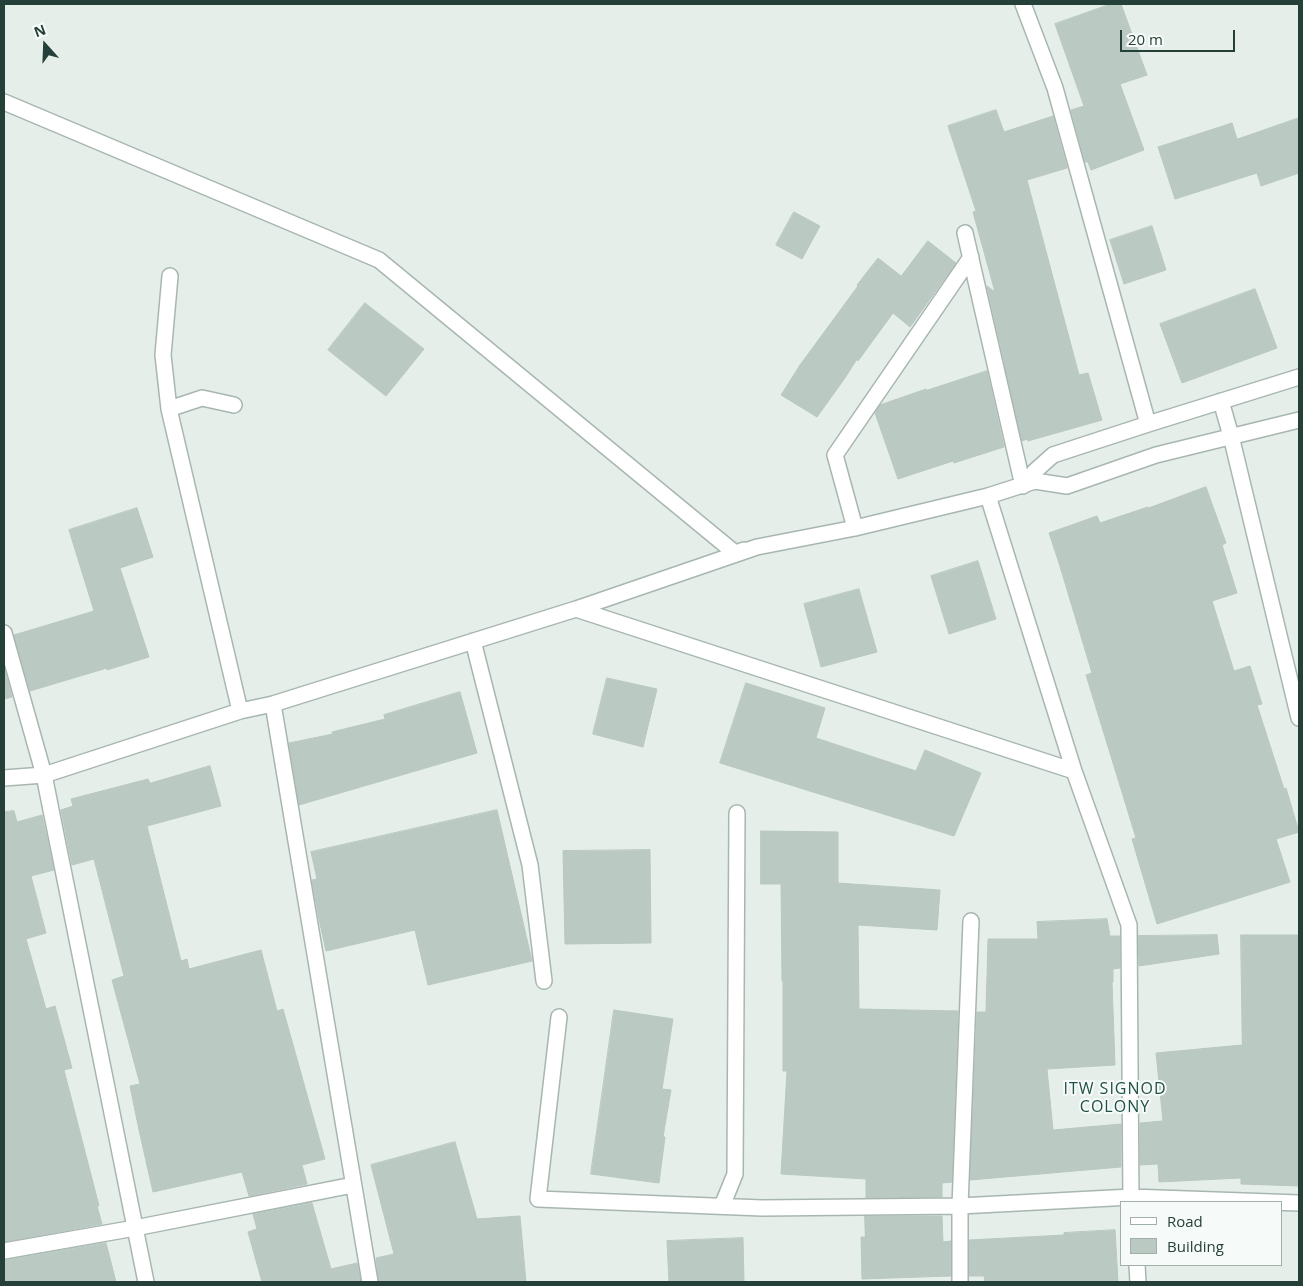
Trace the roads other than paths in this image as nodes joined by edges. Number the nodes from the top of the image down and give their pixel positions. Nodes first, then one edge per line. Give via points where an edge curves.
1 (1023, 4) edge
2 (4, 102) edge
3 (965, 233) dead end
4 (971, 257) junction
5 (170, 276) dead end
6 (1299, 376) edge
7 (1221, 401) junction
8 (234, 405) dead end
9 (169, 409) junction
10 (1299, 420) edge
11 (1148, 424) junction
12 (1232, 436) junction
13 (1029, 484) junction
14 (988, 496) junction
15 (855, 528) junction
16 (757, 547) junction
17 (576, 609) junction
18 (4, 633) edge
19 (473, 641) junction
20 (274, 704) junction
21 (240, 711) junction
22 (1299, 718) edge
23 (1074, 771) junction
24 (44, 775) junction
25 (4, 778) edge
26 (737, 813) dead end
27 (971, 921) dead end
28 (544, 981) dead end
29 (559, 1017) dead end
30 (353, 1185) junction
31 (1131, 1200) edge
32 (1187, 1201) edge
33 (1283, 1203) edge
34 (1299, 1203) edge
35 (722, 1206) junction
36 (960, 1206) junction
37 (135, 1228) junction
38 (4, 1251) edge
39 (1136, 1266) edge
40 (146, 1282) edge
41 (370, 1282) edge
42 (960, 1282) edge
43 (1138, 1282) edge

1 - 11 street via 1055,88
2 - 16 street via 378,260 735,553
3 - 4 street
4 - 13 street
4 - 15 street via 835,455
5 - 9 street via 163,355
6 - 7 street
7 - 11 street
7 - 12 street
8 - 9 street via 202,398
9 - 21 street
10 - 12 street
11 - 13 street via 1053,455 1034,472
12 - 13 street via 1156,455 1067,486
12 - 22 street
13 - 14 street
14 - 15 street
14 - 23 street
15 - 16 street
16 - 17 street
17 - 19 street
17 - 23 street
18 - 24 street
19 - 20 street
19 - 28 street via 530,865
20 - 21 street
20 - 30 street
21 - 24 street
23 - 31 street via 1129,925
24 - 25 street
24 - 37 street
26 - 35 street via 735,1174
27 - 36 street
29 - 35 street via 538,1199
30 - 37 street
30 - 41 street
31 - 32 street
31 - 36 street
33 - 34 street
35 - 36 street
36 - 42 street
37 - 38 street
37 - 40 street
39 - 43 street

